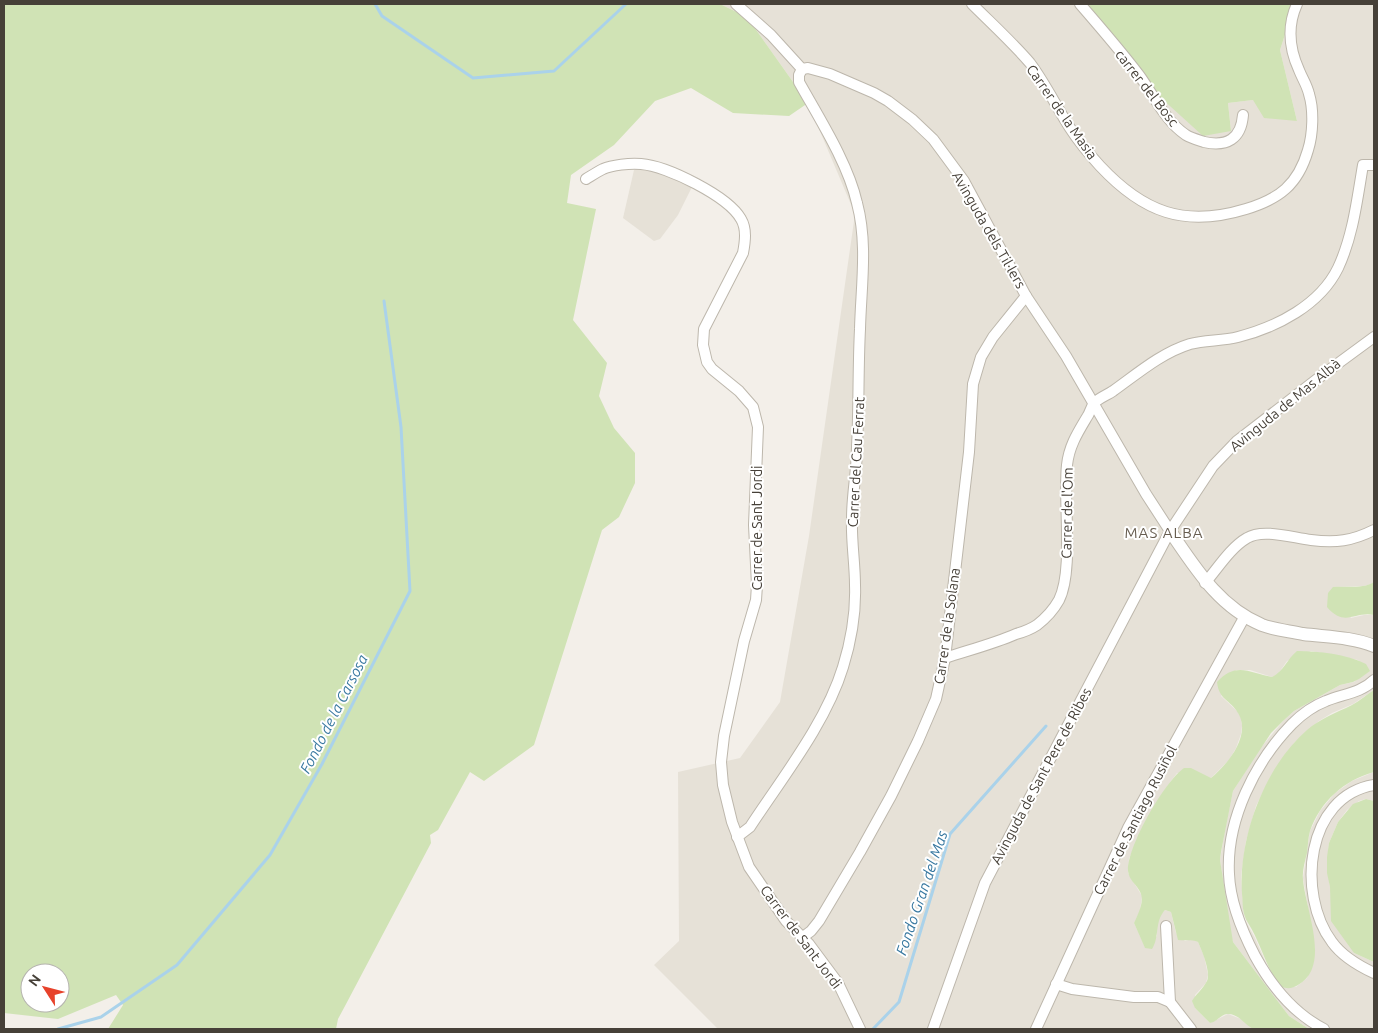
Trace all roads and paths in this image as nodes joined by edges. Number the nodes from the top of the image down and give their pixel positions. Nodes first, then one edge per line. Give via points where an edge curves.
1 (736, 4) edge
2 (972, 4) edge
3 (1080, 4) edge
4 (1297, 4) edge
5 (802, 69) junction
6 (1243, 114) dead end
7 (1374, 166) edge
8 (586, 179) dead end
9 (1026, 296) junction
10 (1374, 336) edge
11 (1093, 404) junction
12 (1374, 529) edge
13 (1170, 531) junction
14 (1205, 583) junction
15 (1245, 616) junction
16 (1374, 646) edge
17 (945, 658) junction
18 (1374, 680) edge
19 (1374, 785) edge
20 (738, 837) junction
21 (1166, 926) dead end
22 (803, 937) junction
23 (1374, 973) edge
24 (1056, 984) junction
25 (1170, 1002) junction
26 (860, 1029) edge
27 (933, 1029) edge
28 (1036, 1029) edge
29 (1191, 1029) edge
30 (1324, 1029) edge

1 - 5 street
2 - 4 street, Carrer de la Masia via 1030,63 1086,150 1116,182 1156,209 1192,217 1219,216 1259,205 1285,191 1298,173 1308,150 1312,105 1291,45 1290,32
3 - 6 street, carrer del Bosc via 1186,136 1216,144 1226,142 1239,130
5 - 9 street, Avinguda dels Til·lers via 822,72 874,93 913,120 933,140 964,181
5 - 20 street, Carrer del Cau Ferrat via 799,82 838,154 857,202 862,237 864,272 852,519 856,586 852,634 834,692 813,731 750,827
7 - 11 street, Carrer de l'Om via 1364,166 1348,243 1337,269 1313,299 1275,324 1238,337 1191,344 1171,352
8 - 20 street, Carrer de Sant Jordi via 603,169 647,165 685,179 726,203 742,220 743,253 704,329 703,345 712,369 753,407 758,427 754,525 756,600 729,710 721,762 727,806
9 - 11 street, Avinguda dels Til·lers
9 - 17 street, Carrer de la Solana via 993,337 972,384 969,452
10 - 13 street, Avinguda de Mas Albà via 1237,441 1214,466
11 - 13 street, Avinguda dels Til·lers
11 - 17 street, Carrer de l'Om via 1074,438 1067,465 1066,556 1060,598 1036,626
12 - 14 street via 1362,537 1343,541 1261,534 1248,537
13 - 14 street
13 - 27 street, Avinguda de Sant Pere de Ribes via 984,883
14 - 15 street
15 - 16 street via 1280,630
15 - 24 street, Carrer de Santiago Rusiñol via 1128,828
17 - 22 street, Carrer de la Solana via 936,699 891,796 819,921
18 - 30 street via 1364,688 1314,707 1286,731 1256,773 1236,821 1230,848 1229,876 1237,914 1248,943 1266,977 1289,1005
19 - 23 street via 1355,791 1330,812 1312,854 1312,882 1322,925 1345,956
20 - 22 street, Carrer de Sant Jordi via 760,885 786,921
21 - 25 street
22 - 26 street, Carrer de Sant Jordi via 838,983
24 - 25 street via 1134,997 1158,997
24 - 28 street, Carrer de Santiago Rusiñol
25 - 29 street

